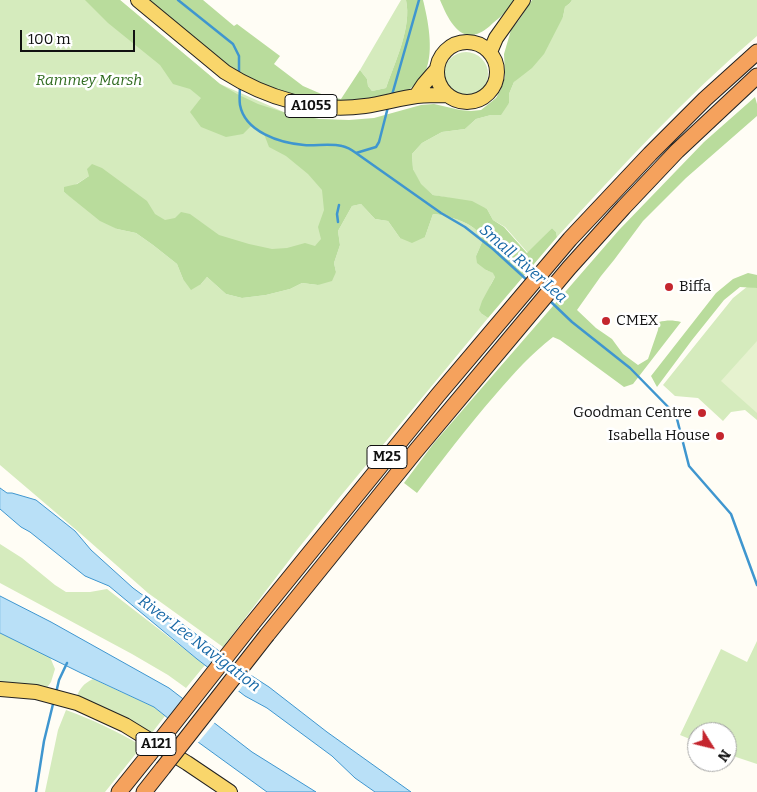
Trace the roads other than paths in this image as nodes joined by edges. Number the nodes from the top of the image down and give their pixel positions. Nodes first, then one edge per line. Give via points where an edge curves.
1 (138, 0) edge
2 (520, 4) edge
3 (473, 42) junction
4 (490, 52) junction
5 (757, 52) edge
6 (437, 69) junction
7 (757, 76) edge
8 (448, 95) junction
9 (416, 96) junction
10 (0, 689) edge
11 (120, 792) edge
12 (144, 792) edge
13 (230, 792) edge

1 - 9 main road, A1055 via 208,60 239,81 270,95 311,106 342,108
2 - 3 main road via 493,30
2 - 4 main road
3 - 4 main road
3 - 6 main road via 461,42 448,48
4 - 8 main road via 497,68 496,81 489,92 467,102
5 - 11 highway, M25, bridge via 650,154 525,292 252,624
6 - 8 main road via 440,84
6 - 9 main road
7 - 12 highway, M25, bridge via 652,177 534,309 395,475
8 - 9 main road, A1055
10 - 13 main road, A121 via 36,692 77,703 126,725

